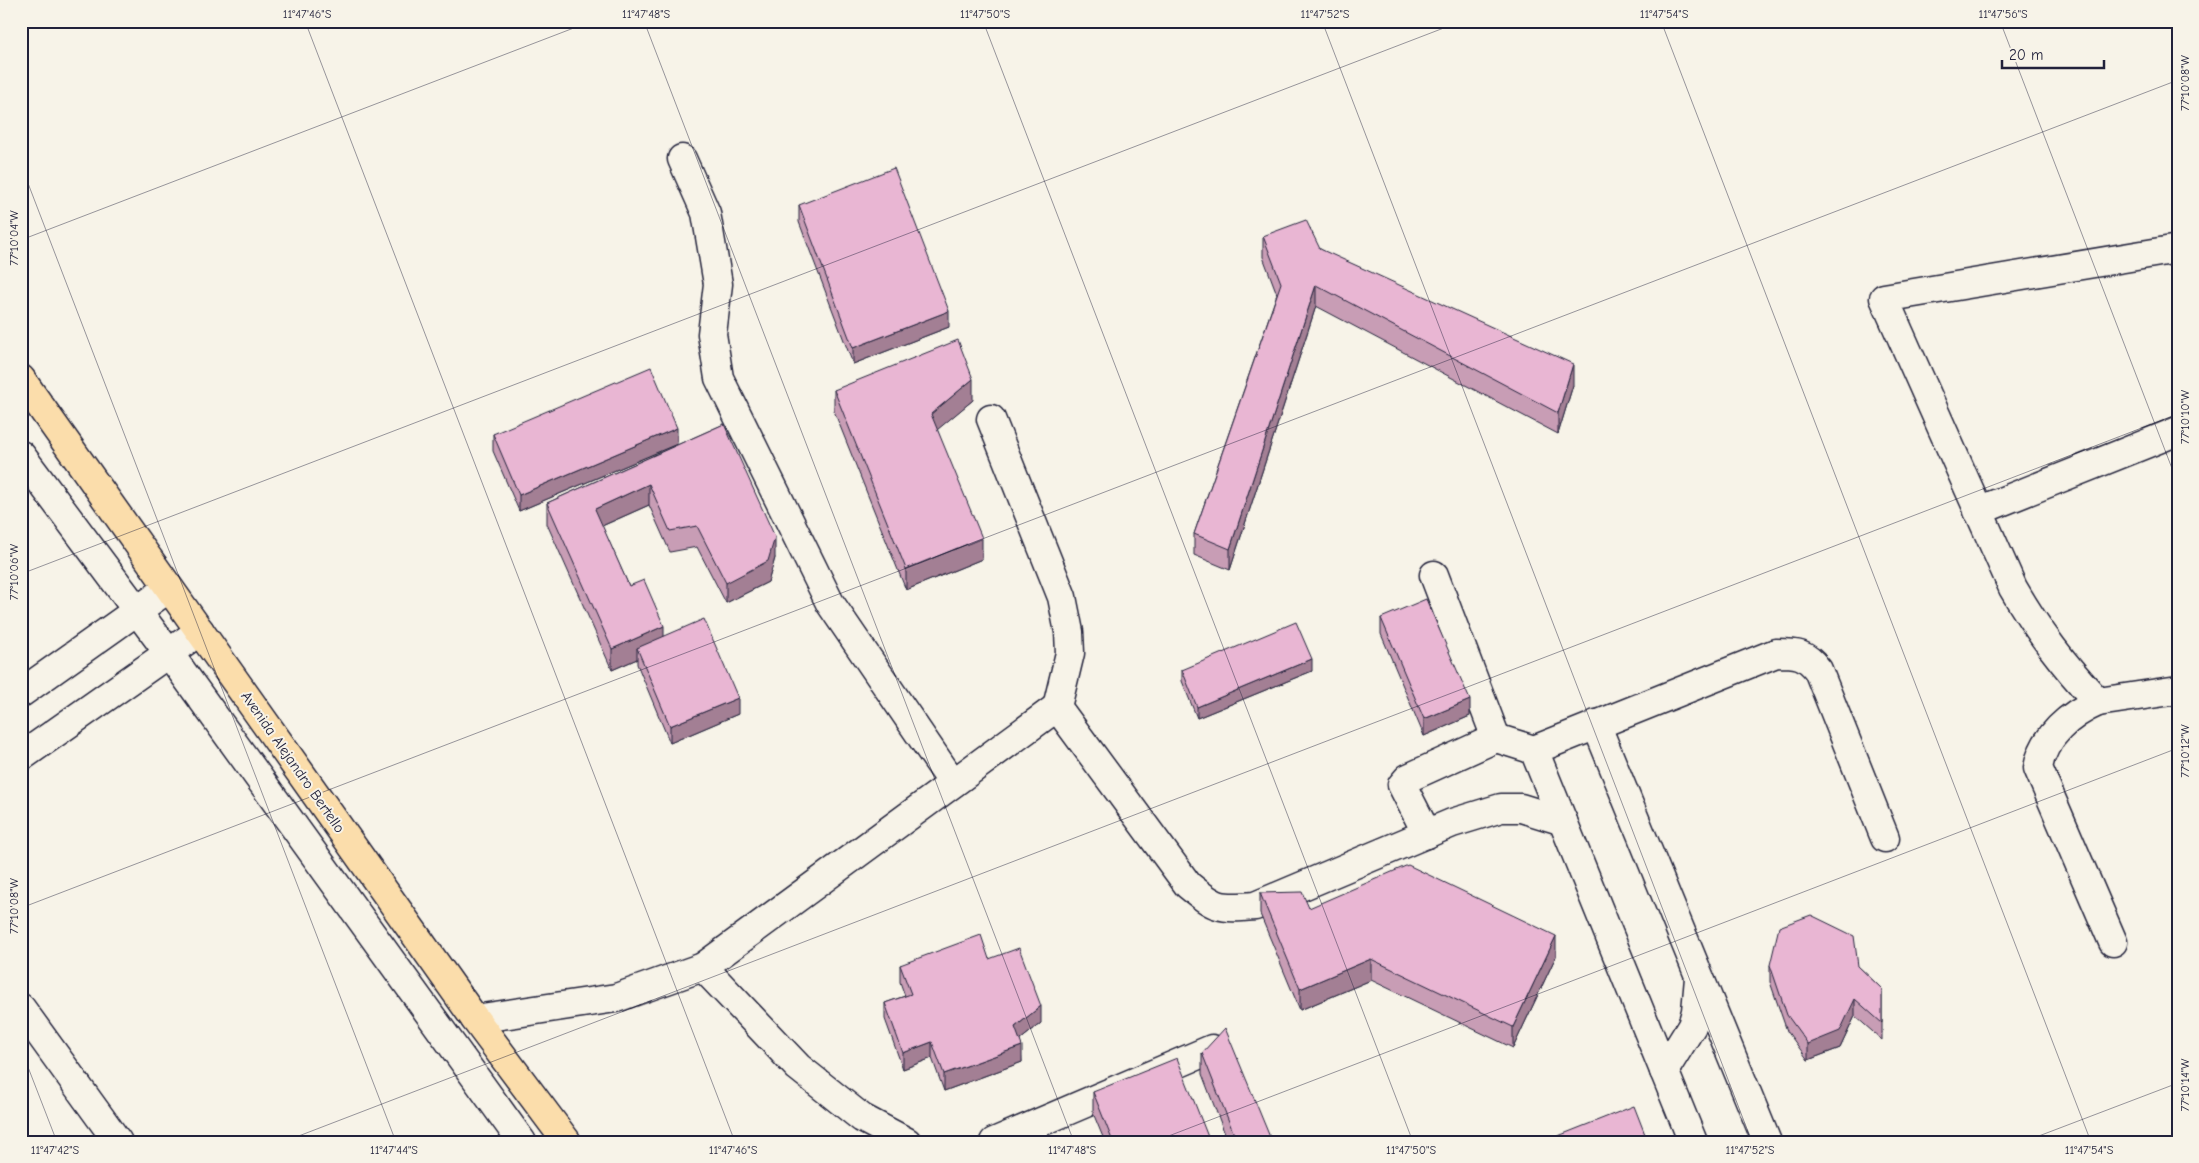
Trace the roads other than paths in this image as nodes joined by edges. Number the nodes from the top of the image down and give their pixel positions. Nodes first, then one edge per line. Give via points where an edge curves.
1 (682, 158) dead end
2 (2178, 248) edge
3 (21, 379) edge
4 (992, 419) dead end
5 (2178, 431) edge
6 (21, 455) edge
7 (1978, 511) junction
8 (1434, 575) dead end
9 (169, 588) junction
10 (136, 612) junction
11 (200, 631) junction
12 (168, 652) junction
13 (2178, 690) edge
14 (21, 693) edge
15 (2098, 702) junction
16 (1057, 708) junction
17 (1596, 724) junction
18 (1496, 738) junction
19 (1534, 750) junction
20 (21, 757) edge
21 (953, 783) junction
22 (1562, 820) junction
23 (1427, 834) junction
24 (1885, 838) dead end
25 (2113, 942) dead end
26 (703, 967) junction
27 (1699, 975) junction
28 (21, 1008) edge
29 (475, 1019) junction
30 (1212, 1049) edge
31 (1664, 1071) junction
32 (118, 1142) edge
33 (522, 1142) edge
34 (567, 1142) edge
35 (907, 1142) edge
36 (994, 1142) edge
37 (1693, 1142) edge
38 (1767, 1142) edge

1 - 21 street via 706,213 718,284 712,334 719,378 830,603
2 - 7 street via 1884,298
3 - 9 main road, Avenida Alejandro Bertello
4 - 16 street via 1062,597 1070,653
5 - 7 street
6 - 10 street
7 - 15 street via 2033,624 2057,658
8 - 18 street
9 - 10 street
9 - 11 main road, Avenida Alejandro Bertello
10 - 12 street
10 - 14 street
11 - 12 street
11 - 29 main road, Avenida Alejandro Bertello
12 - 20 street
12 - 33 street
13 - 15 street
15 - 25 street via 2080,710 2050,738 2040,754 2038,768
16 - 21 street
16 - 23 street via 1188,885 1209,903 1225,908 1255,906
17 - 19 street
17 - 24 street via 1776,653 1809,658 1818,670
17 - 27 street
18 - 19 street
18 - 23 street via 1404,781 1402,785
19 - 22 street
21 - 26 street
22 - 23 street via 1521,808 1501,808
22 - 31 street
26 - 29 street via 616,998
26 - 35 street via 798,1067 862,1118
27 - 31 street via 1692,1026
27 - 38 street
28 - 32 street
29 - 34 main road, Avenida Alejandro Bertello
30 - 36 street
31 - 37 street

